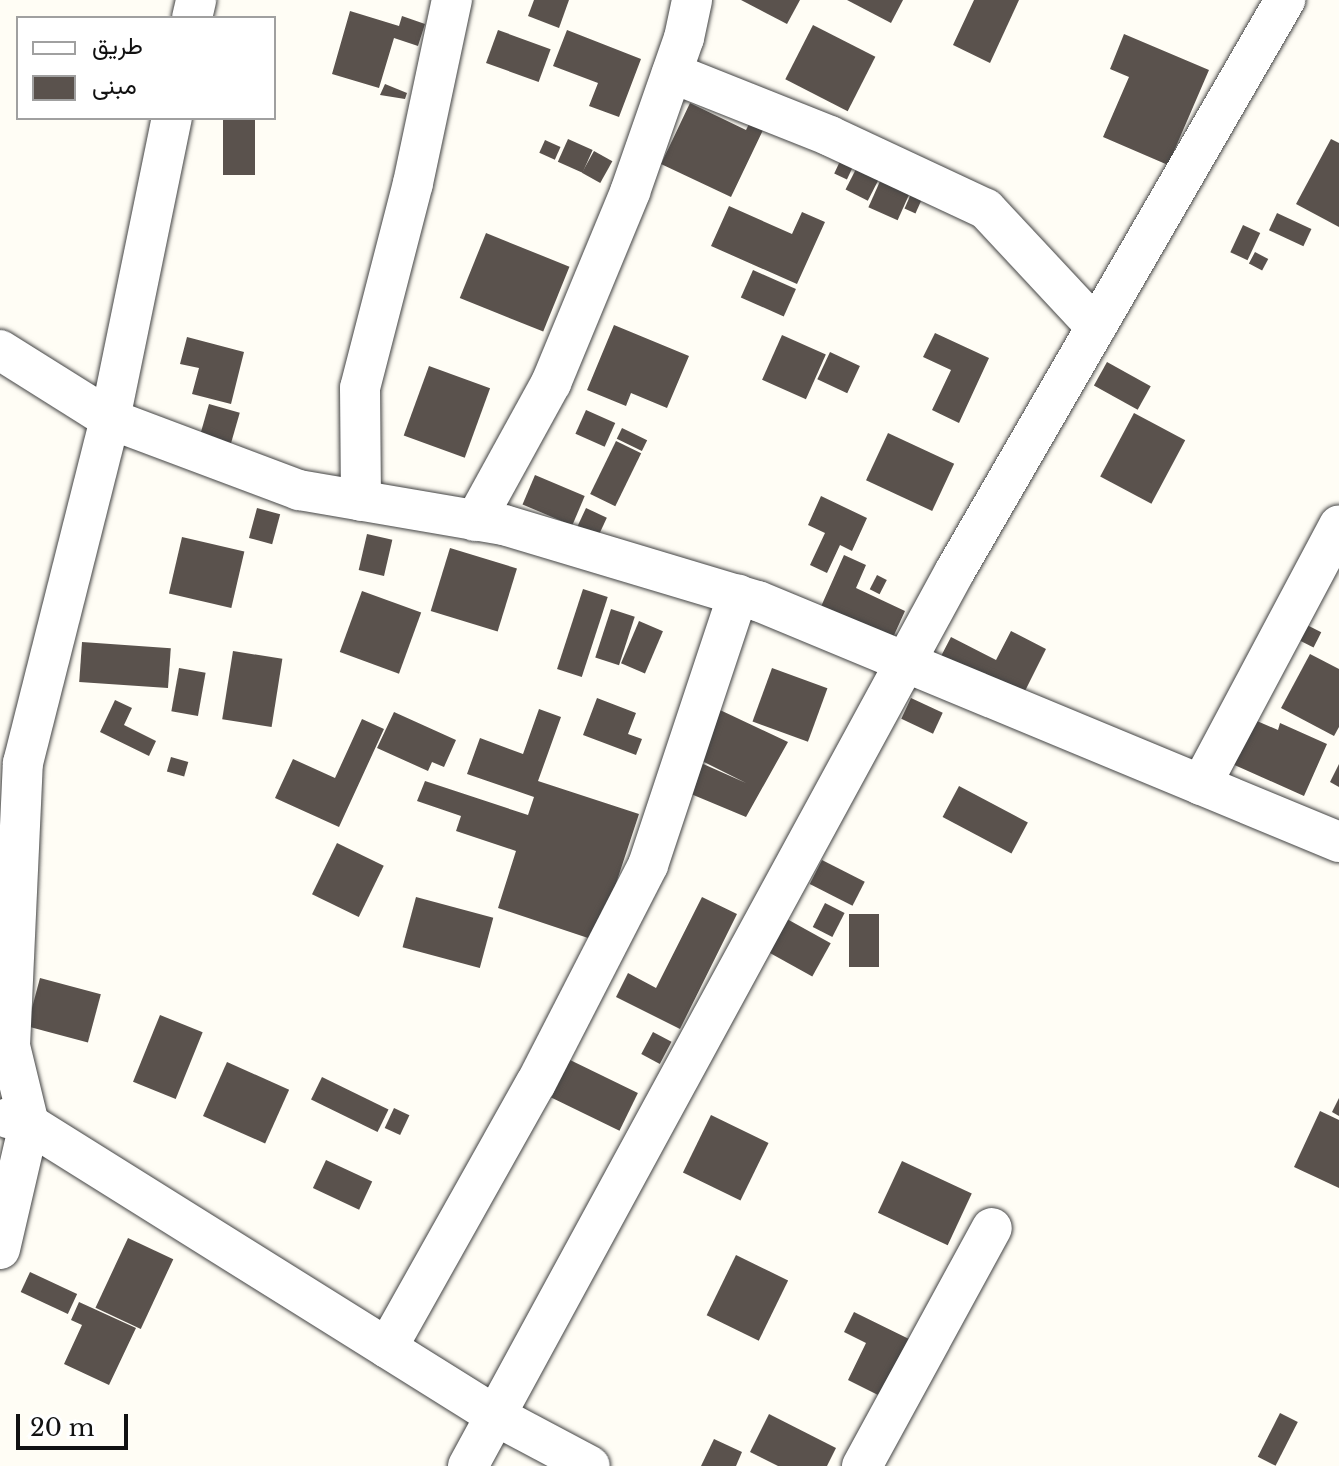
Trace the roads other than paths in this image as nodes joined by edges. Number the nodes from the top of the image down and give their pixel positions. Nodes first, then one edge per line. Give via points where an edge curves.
1 (452, 0) edge
2 (692, 0) edge
3 (1285, 0) edge
4 (672, 73) junction
5 (172, 120) edge
6 (1096, 327) junction
7 (0, 350) edge
8 (110, 419) junction
9 (361, 501) junction
10 (475, 521) junction
11 (1339, 525) edge
12 (738, 595) junction
13 (905, 663) junction
14 (1201, 785) junction
15 (1339, 842) edge
16 (15, 1120) edge
17 (992, 1228) dead end
18 (0, 1249) edge
19 (387, 1348) junction
20 (496, 1416) junction
21 (468, 1466) edge
22 (590, 1466) edge
23 (862, 1466) edge

1 - 9 street via 413,183 360,388
2 - 4 street
3 - 6 street
4 - 6 street via 830,136 986,209
4 - 10 street via 630,192 551,383
5 - 8 street
6 - 13 street
7 - 8 street
8 - 9 street via 299,490
8 - 16 street via 23,763 10,1046
9 - 10 street
10 - 12 street
11 - 14 street
12 - 13 street
12 - 19 street via 648,865 536,1083
13 - 14 street
13 - 20 street
14 - 15 street
16 - 18 street
16 - 19 street
17 - 23 street
19 - 20 street
20 - 21 street
20 - 22 street

